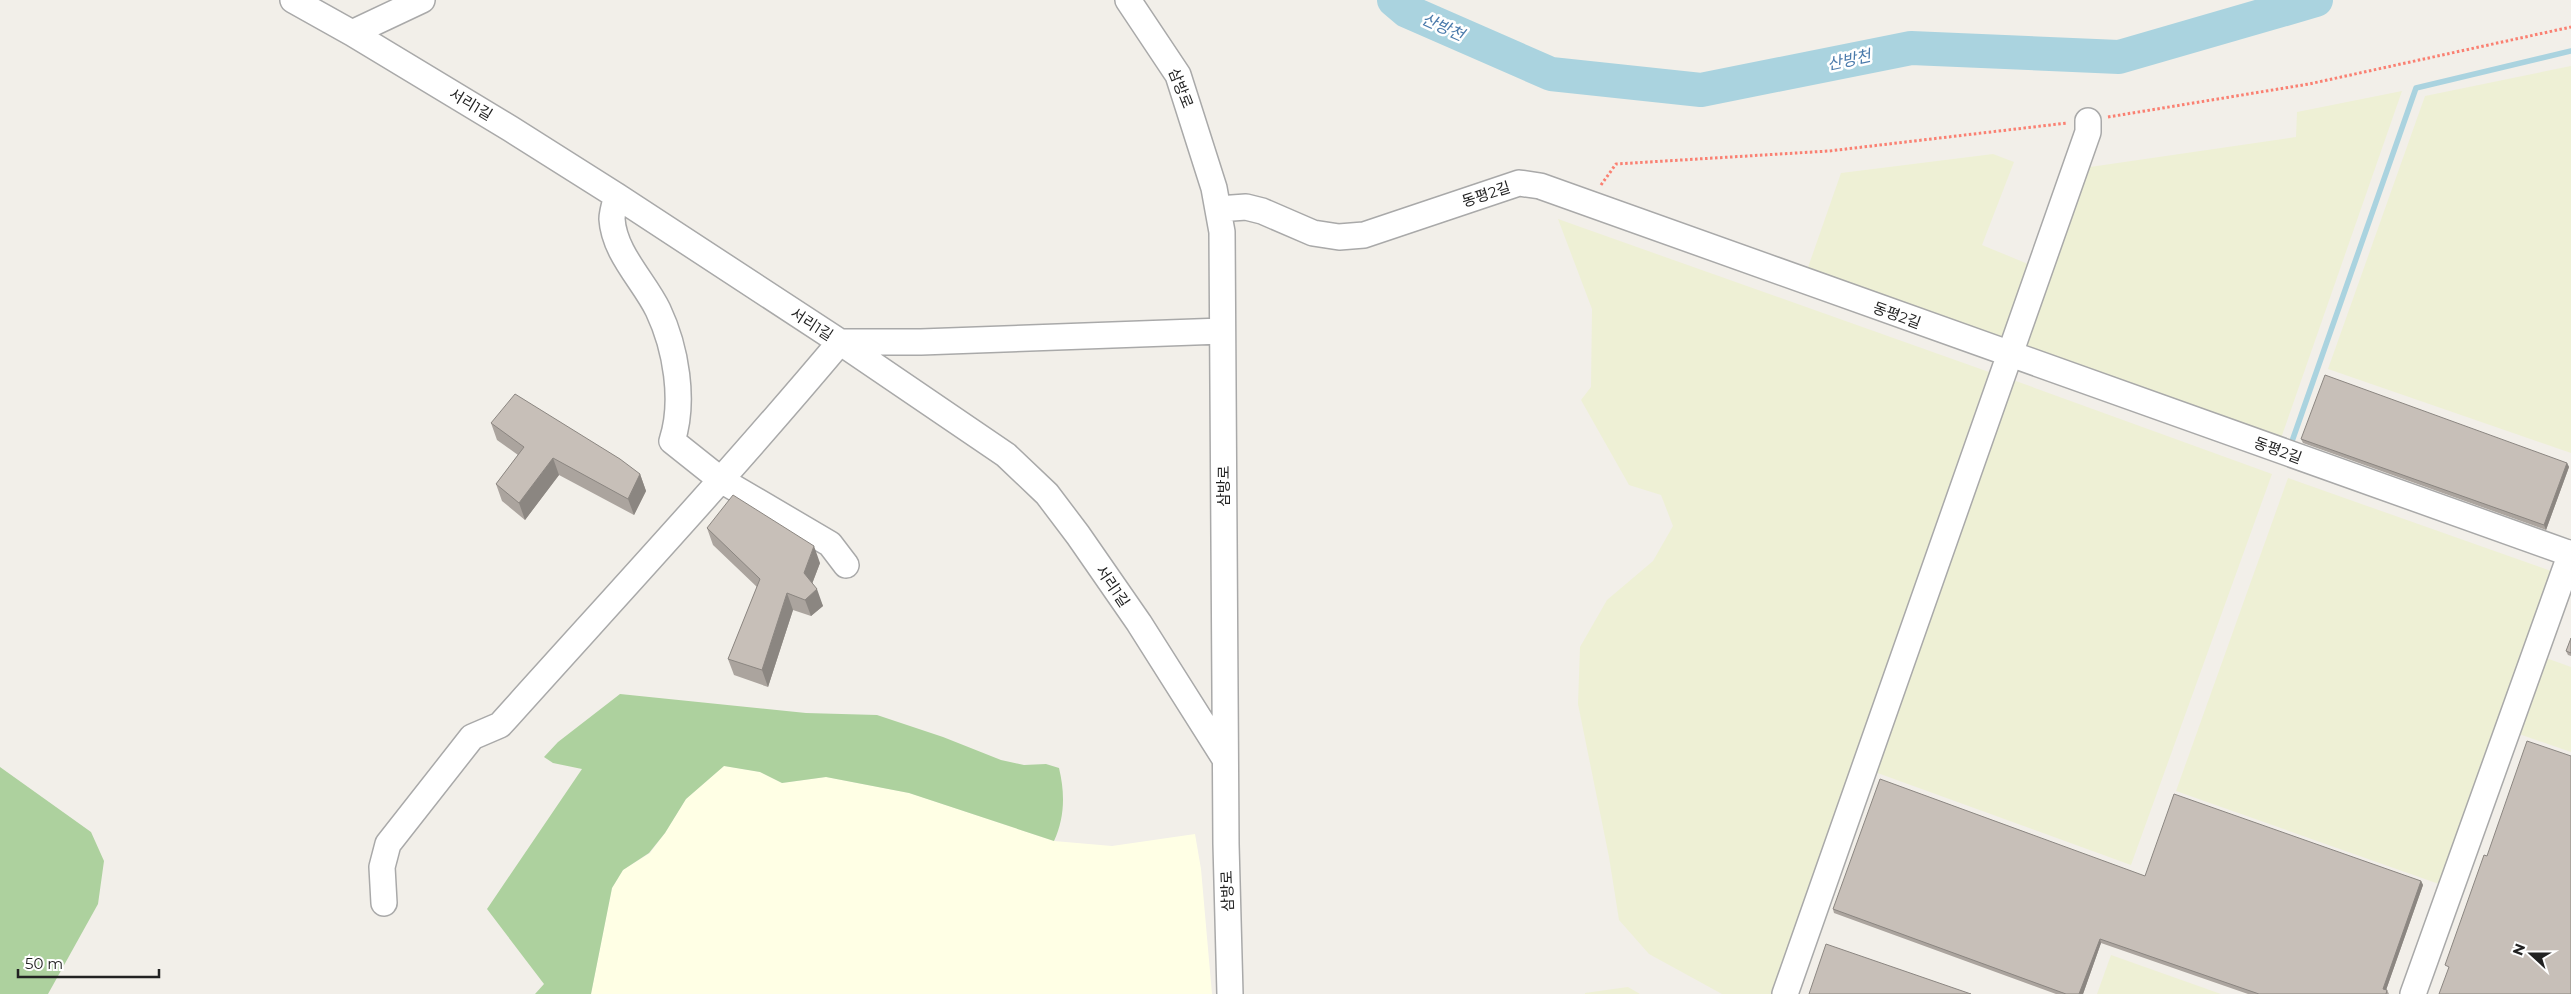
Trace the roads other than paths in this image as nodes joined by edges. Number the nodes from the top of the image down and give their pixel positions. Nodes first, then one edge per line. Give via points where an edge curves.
1 (294, 0) edge
2 (422, 0) edge
3 (1128, 0) edge
4 (352, 33) junction
5 (2088, 121) dead end
6 (617, 196) junction
7 (1218, 209) junction
8 (1222, 331) junction
9 (840, 342) junction
10 (2009, 355) junction
11 (721, 480) junction
12 (2571, 554) edge
13 (846, 565) dead end
14 (1225, 759) junction
15 (384, 903) dead end
16 (1230, 994) edge
17 (1785, 994) edge
18 (2412, 994) edge

1 - 4 street, 서리1길
2 - 4 street
3 - 7 street, 삼방로 via 1178,75
4 - 6 street, 서리1길
5 - 10 street via 2088,132
6 - 9 street, 서리1길
6 - 11 street via 612,218 619,245 659,312 675,361 678,423 672,441
7 - 8 street, 삼방로 via 1222,232
7 - 10 street, 동평2길 via 1246,207 1313,233 1339,237 1364,234 1519,183 1540,186
8 - 9 street
8 - 14 street, 삼방로
9 - 11 street
9 - 14 street, 서리1길 via 1006,455 1047,494 1139,623
10 - 12 street, 동평2길
10 - 17 street
11 - 13 street via 830,544
11 - 15 street via 500,725 472,737 388,844 382,867
12 - 18 street
14 - 16 street, 삼방로

